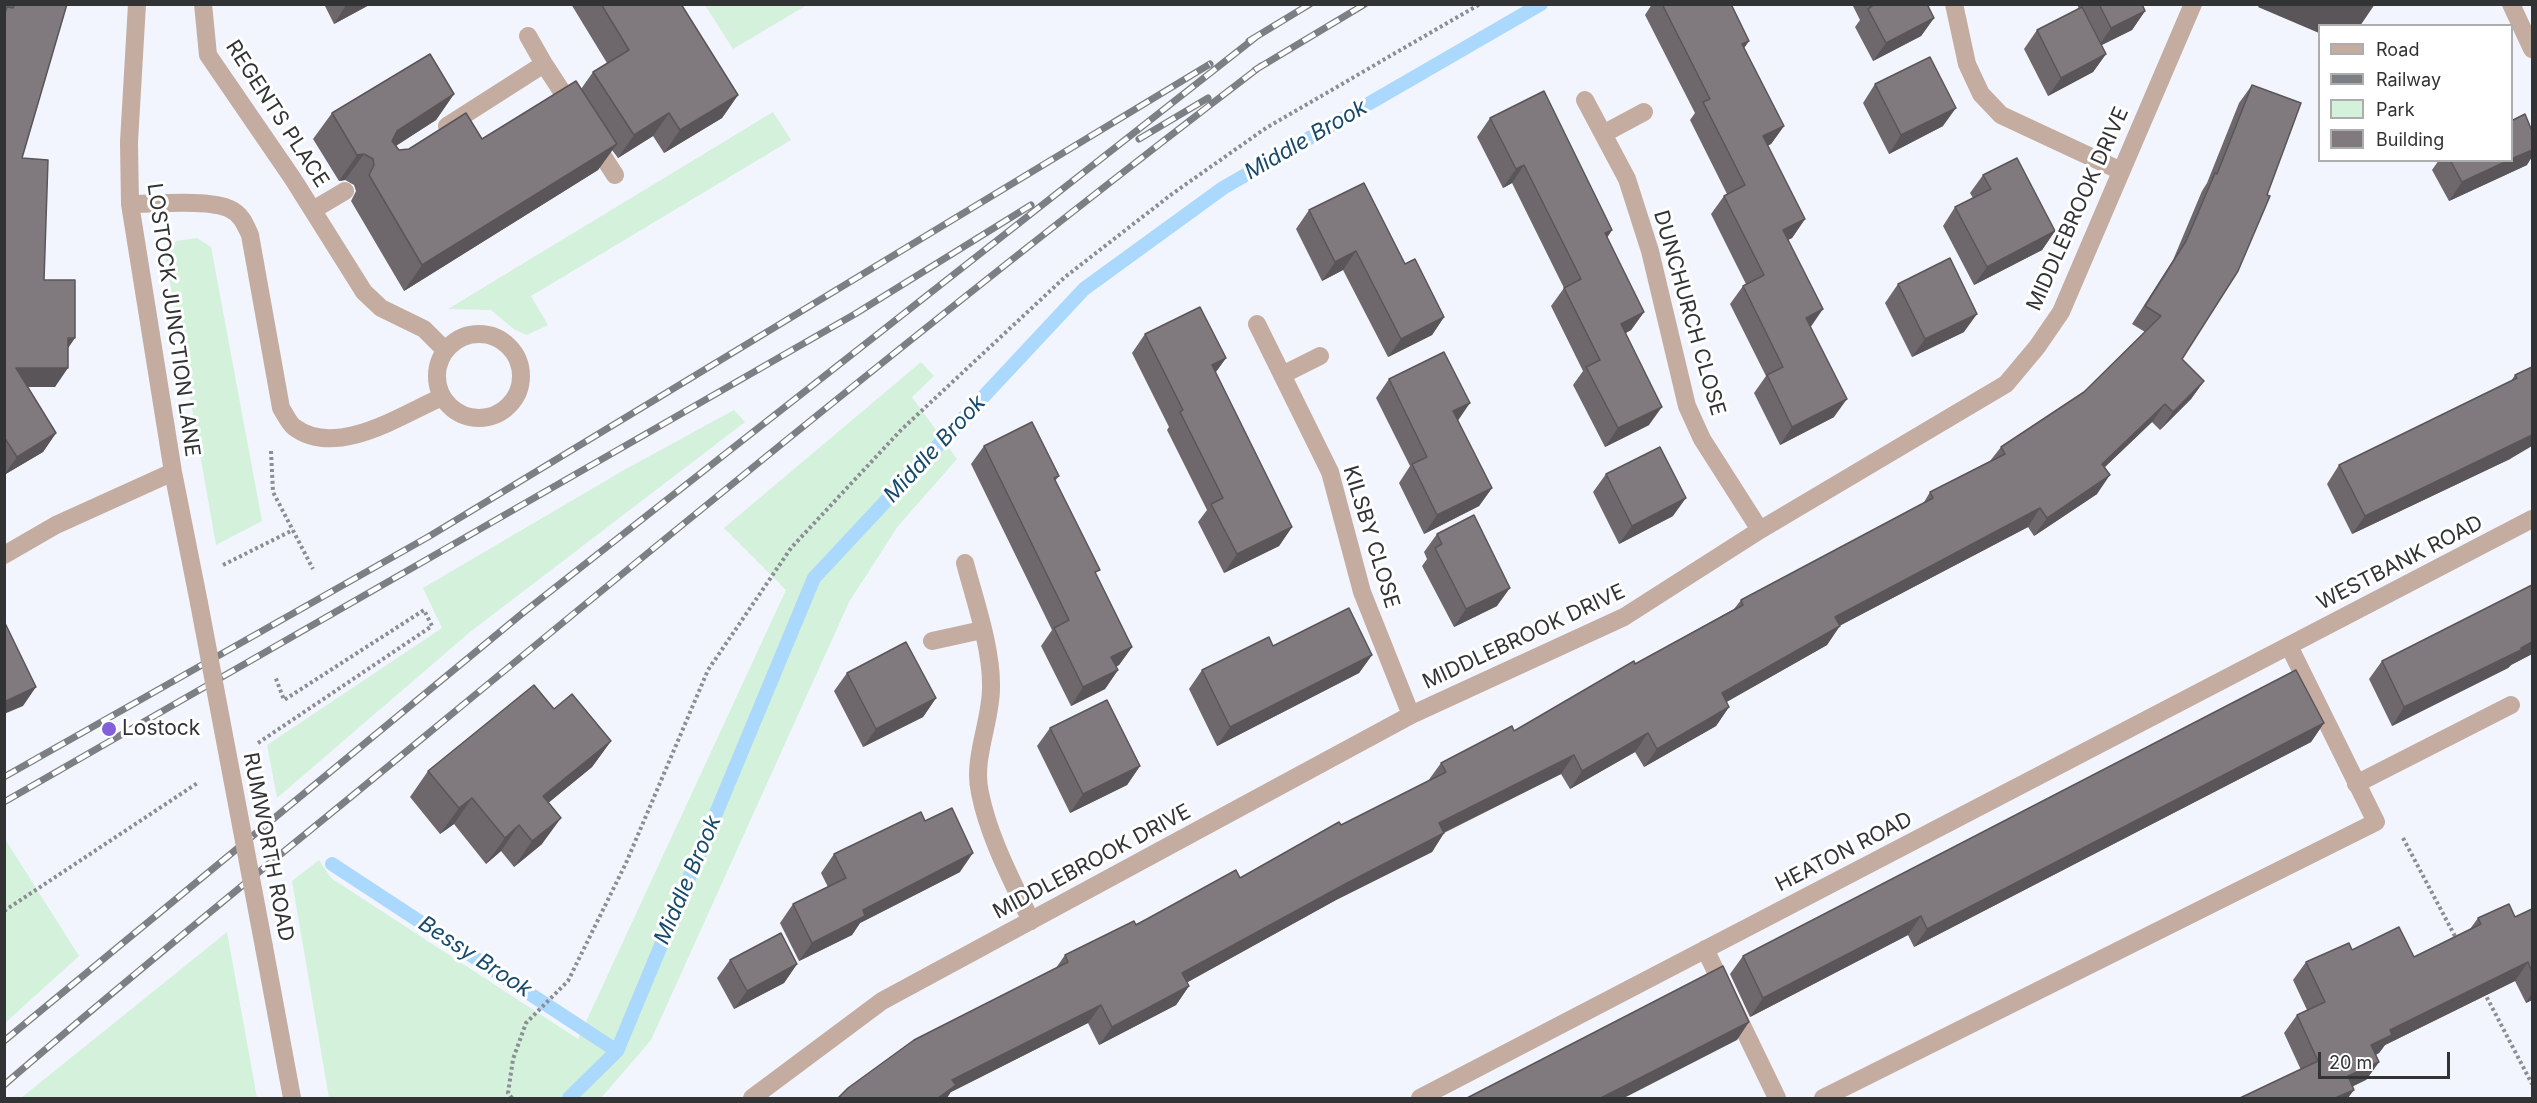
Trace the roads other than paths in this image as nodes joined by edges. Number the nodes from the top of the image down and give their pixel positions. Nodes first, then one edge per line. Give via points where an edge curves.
1 (137, 4) edge
2 (202, 4) edge
3 (1954, 4) edge
4 (2193, 4) edge
5 (2511, 4) edge
6 (528, 36) dead end
7 (2532, 49) edge
8 (544, 64) junction
9 (1585, 100) dead end
10 (1644, 112) dead end
11 (435, 134) edge
12 (1603, 134) junction
13 (2121, 171) junction
14 (615, 175) edge
15 (345, 191) dead end
16 (130, 204) junction
17 (313, 210) junction
18 (1257, 324) dead end
19 (445, 350) junction
20 (1320, 356) dead end
21 (1282, 375) junction
22 (442, 397) junction
23 (173, 472) junction
24 (2532, 519) edge
25 (1760, 530) junction
26 (4, 555) edge
27 (965, 562) dead end
28 (199, 603) joint
29 (982, 630) junction
30 (932, 641) dead end
31 (2289, 646) junction
32 (2511, 705) dead end
33 (1411, 715) junction
34 (2356, 784) junction
35 (1031, 921) junction
36 (1705, 949) junction
37 (292, 1098) edge
38 (752, 1098) edge
39 (1420, 1098) edge
40 (1777, 1098) edge
41 (1823, 1098) edge

1 - 16 street, LOSTOCK JUNCTION LANE via 129,142
2 - 17 street, REGENTS PLACE via 208,55
3 - 13 street via 1967,63 1981,94 2001,115
4 - 13 street, MIDDLEBROOK DRIVE
5 - 7 street
6 - 8 street
8 - 11 street
8 - 14 street
9 - 12 street, DUNCHURCH CLOSE
10 - 12 street
12 - 25 street, DUNCHURCH CLOSE via 1627,179 1650,251 1687,406 1702,438
13 - 25 street, MIDDLEBROOK DRIVE via 2061,312 2006,384
15 - 17 street, REGENTS PLACE
16 - 22 street via 213,204 230,208 241,217 250,235 281,408 293,427 310,436 333,440 357,436
16 - 23 street, LOSTOCK JUNCTION LANE
17 - 19 street, REGENTS PLACE via 364,292 381,308 424,329
18 - 21 street, KILSBY CLOSE
19 - 22 street via 436,369
19 - 22 street via 461,337 490,334 513,350 522,376 512,402 490,417 462,415
20 - 21 street
21 - 33 street, KILSBY CLOSE via 1330,472 1362,592
23 - 26 street via 56,525
23 - 28 street, LOSTOCK JUNCTION LANE
24 - 31 street, WESTBANK ROAD
25 - 33 street, MIDDLEBROOK DRIVE via 1624,617
27 - 29 street
28 - 37 street, RUMWORTH ROAD, bridge
29 - 30 street
29 - 35 street via 991,670 991,692 979,765 979,791 999,853
31 - 34 street
31 - 36 street, HEATON ROAD
32 - 34 street
33 - 35 street, MIDDLEBROOK DRIVE
34 - 41 street via 2376,822
35 - 38 street, MIDDLEBROOK DRIVE via 882,1001
36 - 39 street, HEATON ROAD
36 - 40 street

